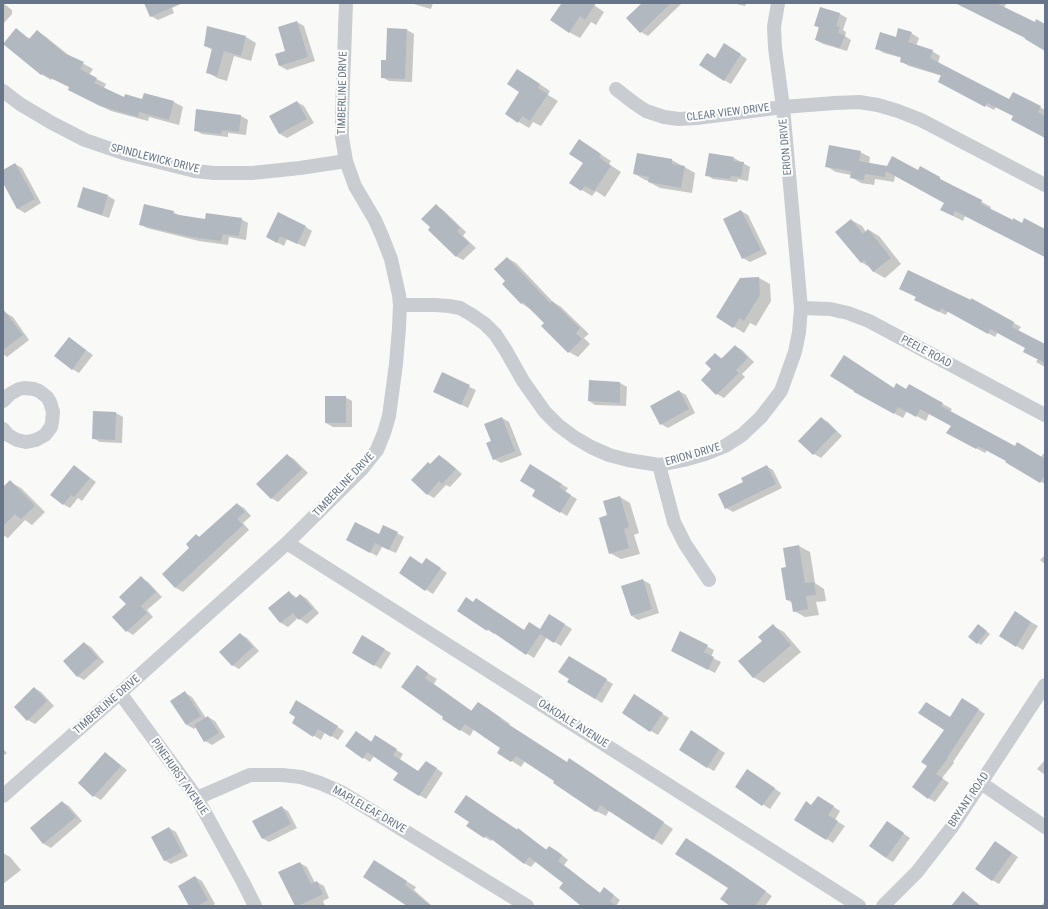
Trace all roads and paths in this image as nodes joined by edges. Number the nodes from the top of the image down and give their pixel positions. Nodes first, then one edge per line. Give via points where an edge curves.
1 (346, 3) edge
2 (778, 3) edge
3 (616, 89) dead end
4 (3, 91) edge
5 (783, 107) junction
6 (346, 161) junction
7 (1045, 185) edge
8 (400, 305) junction
9 (801, 308) junction
10 (3, 401) edge
11 (1045, 415) edge
12 (3, 429) edge
13 (659, 464) junction
14 (288, 543) junction
15 (710, 580) dead end
16 (1045, 685) edge
17 (120, 694) junction
18 (981, 783) junction
19 (3, 796) edge
20 (197, 798) junction
21 (1045, 827) edge
22 (255, 906) edge
23 (527, 906) edge
24 (859, 906) edge
25 (883, 906) edge

1 - 6 street, TIMBERLINE DRIVE via 342,137
2 - 5 street, ERION DRIVE via 774,27 775,48
3 - 5 street, CLEAR VIEW DRIVE via 646,111 679,119
4 - 6 street, SPINDLEWICK DRIVE via 20,104 85,140 123,153 195,171 252,173
5 - 7 street, CLEAR VIEW DRIVE via 859,102 878,105 921,120
5 - 9 street, ERION DRIVE
6 - 8 street, TIMBERLINE DRIVE via 391,259
8 - 13 street, ERION DRIVE via 449,306 460,308 472,315 495,334 545,412 563,429 591,447 609,454 628,460
8 - 14 street, TIMBERLINE DRIVE via 390,416 377,450 362,469
9 - 11 street, PEELE ROAD via 830,309 869,321
9 - 13 street, ERION DRIVE via 795,352 781,391 761,417 742,435 725,446 684,460
10 - 12 street via 19,389 34,389 47,398 53,412 51,426 45,435 36,440 16,440
13 - 15 street via 674,522 685,544
14 - 17 street, TIMBERLINE DRIVE
14 - 24 street, OAKDALE AVENUE
16 - 18 street, BRYANT ROAD
17 - 19 street, TIMBERLINE DRIVE
17 - 20 street, PINEHURST AVENUE
18 - 21 street
18 - 25 street, BRYANT ROAD via 952,827 917,872
20 - 22 street, PINEHURST AVENUE
20 - 23 street, MAPLELEAF DRIVE via 250,775 301,777 320,783 341,792

